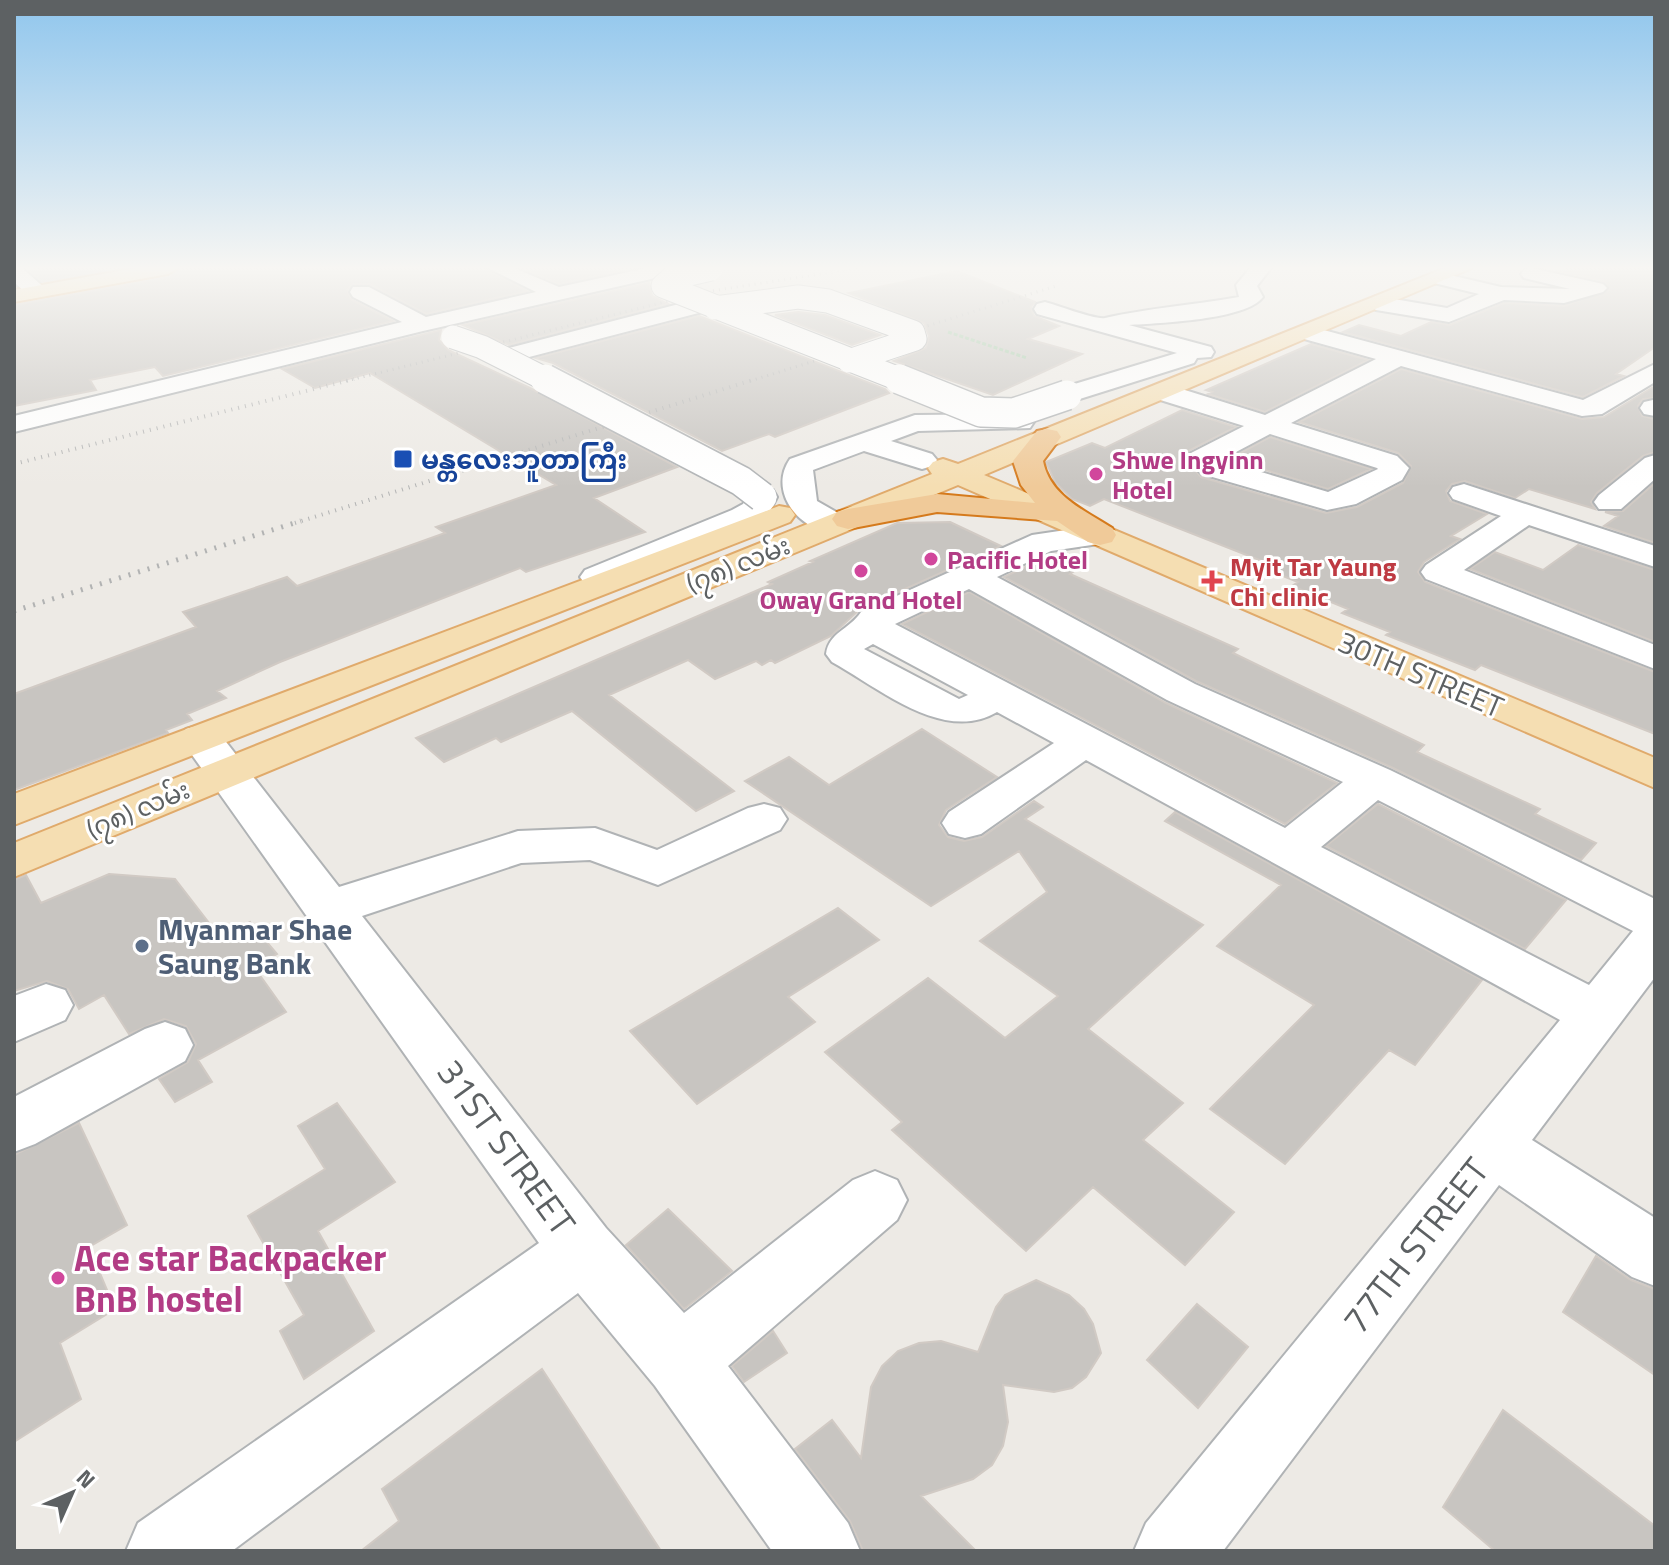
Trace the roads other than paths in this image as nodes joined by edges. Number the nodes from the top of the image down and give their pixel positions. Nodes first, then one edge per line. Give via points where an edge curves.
1 (355, 341) edge
2 (424, 341) edge
3 (467, 341) edge
4 (567, 341) edge
5 (799, 341) edge
6 (911, 341) edge
7 (1152, 341) edge
8 (1234, 341) edge
9 (1284, 341) edge
10 (1337, 341) edge
11 (1193, 355) junction
12 (502, 357) junction
13 (1397, 358) junction
14 (849, 361) junction
15 (1655, 371) edge
16 (1163, 392) junction
17 (68, 413) junction
18 (1266, 423) junction
19 (14, 424) edge
20 (1033, 430) junction
21 (864, 442) junction
22 (922, 460) junction
23 (1655, 464) edge
24 (956, 474) junction
25 (1464, 493) dead end
26 (1610, 502) dead end
27 (802, 506) junction
28 (1049, 514) junction
29 (1525, 514) junction
30 (841, 522) junction
31 (1100, 535) junction
32 (1655, 557) edge
33 (970, 576) junction
34 (543, 606) junction
35 (1655, 658) edge
36 (1086, 741) junction
37 (212, 756) junction
38 (1655, 774) edge
39 (1374, 780) junction
40 (14, 810) edge
41 (764, 819) dead end
42 (965, 823) dead end
43 (1287, 850) junction
44 (14, 861) edge
45 (331, 908) junction
46 (1655, 920) edge
47 (1655, 940) edge
48 (1594, 1013) junction
49 (165, 1045) dead end
50 (14, 1126) edge
51 (1492, 1147) junction
52 (875, 1200) dead end
53 (583, 1250) junction
54 (1655, 1255) edge
55 (680, 1361) junction
56 (166, 1551) edge
57 (820, 1551) edge
58 (1174, 1551) edge

1 - 17 street
2 - 17 street, bridge via 192,395
3 - 12 street, bridge
4 - 12 street
5 - 14 street, bridge
6 - 14 street, bridge
7 - 11 street
8 - 11 main road, (၇၈) လမ်း
9 - 16 main road, (၇၈) လမ်း
10 - 13 street
11 - 14 street, bridge via 1014,413 981,412
11 - 20 main road, (၇၈) လမ်း
12 - 34 street, bridge via 741,481 762,497 756,510 562,591
13 - 15 street via 1582,408 1593,408
13 - 18 street
16 - 18 street
16 - 20 main road, (၇၈) လမ်း
17 - 19 street
18 - 18 street via 1387,462 1394,468 1345,497 1327,501 1203,463 1201,459
20 - 21 street via 915,423
20 - 22 main road, (၇၈) လမ်း
20 - 24 main road, (၇၈) လမ်း
20 - 31 highway via 1028,461 1033,479 1050,501
21 - 22 street
21 - 27 street via 800,465
22 - 24 main road, 30TH STREET
22 - 27 main road, (၇၈) လမ်း
23 - 26 street
24 - 28 main road, 30TH STREET
24 - 30 main road, (၇၈) လမ်း
25 - 29 street
27 - 30 street
27 - 34 main road, (၇၈) လမ်း
28 - 30 highway via 937,503
28 - 31 main road, 30TH STREET
29 - 32 street
29 - 35 street via 1438,572
30 - 37 main road, (၇၈) လမ်း
31 - 33 street via 1044,542
31 - 38 main road, 30TH STREET
33 - 36 street via 874,620 883,634
33 - 39 street via 1181,692
34 - 37 main road, (၇၈) လမ်း
36 - 42 street
36 - 43 street
37 - 40 main road, (၇၈) လမ်း
37 - 44 main road, (၇၈) လမ်း
37 - 45 street, 31ST STREET
39 - 43 street
39 - 46 street
41 - 45 street via 658,869 595,844 518,847
43 - 48 street
45 - 53 street, 31ST STREET
47 - 48 street, 77TH STREET
48 - 51 street, 77TH STREET
49 - 50 street
51 - 54 street
51 - 58 street, 77TH STREET
52 - 55 street
53 - 55 street, 31ST STREET
53 - 56 street
55 - 57 street, 31ST STREET

